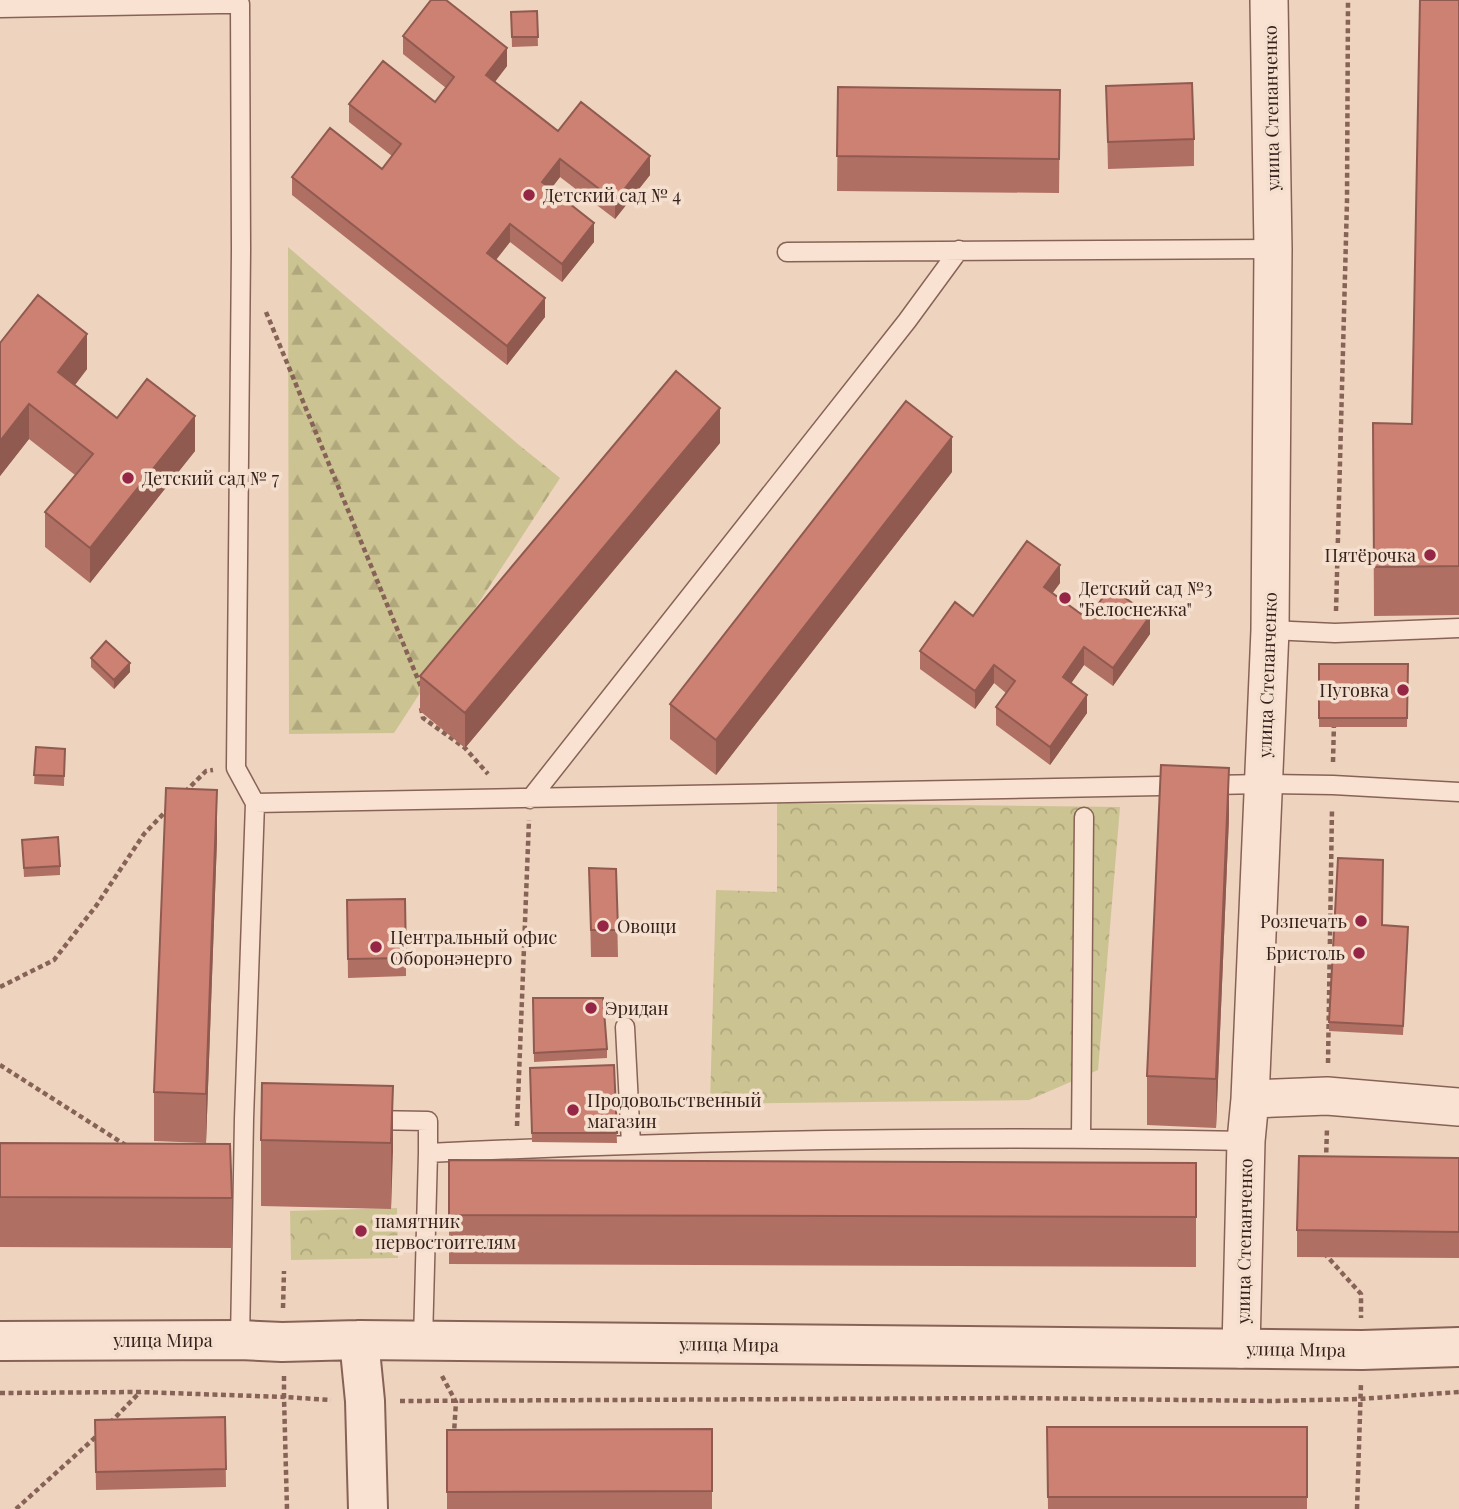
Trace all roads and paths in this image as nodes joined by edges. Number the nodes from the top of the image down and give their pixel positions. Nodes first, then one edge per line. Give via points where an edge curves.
1 (1269, 0) edge
2 (219, 2) edge
3 (0, 8) edge
4 (1273, 249) junction
5 (959, 250) junction
6 (787, 252) dead end
7 (262, 302) dead end
8 (1459, 628) edge
9 (1270, 630) junction
10 (236, 768) junction
11 (1264, 784) junction
12 (1459, 792) edge
13 (509, 797) junction
14 (179, 798) edge
15 (530, 799) junction
16 (255, 803) junction
17 (170, 807) edge
18 (1084, 817) dead end
19 (0, 987) edge
20 (625, 1027) dead end
21 (0, 1065) edge
22 (1250, 1099) junction
23 (1459, 1107) edge
24 (349, 1120) edge
25 (1081, 1138) junction
26 (1246, 1140) junction
27 (631, 1144) junction
28 (132, 1149) edge
29 (517, 1149) junction
30 (428, 1153) junction
31 (284, 1271) dead end
32 (240, 1340) junction
33 (359, 1340) junction
34 (0, 1341) edge
35 (422, 1341) junction
36 (282, 1342) junction
37 (1459, 1347) edge
38 (1241, 1349) junction
39 (140, 1392) junction
40 (1459, 1392) edge
41 (0, 1393) edge
42 (284, 1397) junction
43 (365, 1401) junction
44 (456, 1402) junction
45 (453, 1442) edge
46 (16, 1509) edge
47 (287, 1509) edge
48 (368, 1509) edge

1 - 4 street, улица Степанченко
2 - 3 lane
2 - 10 lane via 240,4
4 - 5 lane
4 - 9 street, улица Степанченко
5 - 6 lane
5 - 15 lane
7 - 13 path via 422,690 423,718 465,748
8 - 9 lane via 1335,633
9 - 11 street, улица Степанченко
10 - 14 path via 206,771
10 - 16 lane
11 - 12 lane
11 - 15 lane
11 - 22 street, улица Степанченко
13 - 15 lane
13 - 16 lane
15 - 29 path
16 - 32 lane via 251,1119 237,1159
17 - 19 path via 144,834 54,960
18 - 25 lane
20 - 27 lane
21 - 28 path
22 - 23 street via 1327,1096
22 - 26 street, улица Степанченко
24 - 30 lane via 428,1121
25 - 26 lane
25 - 27 lane
26 - 38 street, улица Степанченко
27 - 29 lane
29 - 30 lane
30 - 35 lane
31 - 36 path
32 - 34 street, улица Мира
32 - 36 street, улица Мира
33 - 35 street, улица Мира
33 - 36 street, улица Мира
33 - 43 street
35 - 38 street, улица Мира
35 - 44 path
36 - 42 path
37 - 38 street, улица Мира
39 - 41 path
39 - 42 path
39 - 46 path
40 - 44 path via 1270,1401
42 - 43 path
42 - 47 path
43 - 44 path
43 - 48 street
44 - 45 path

